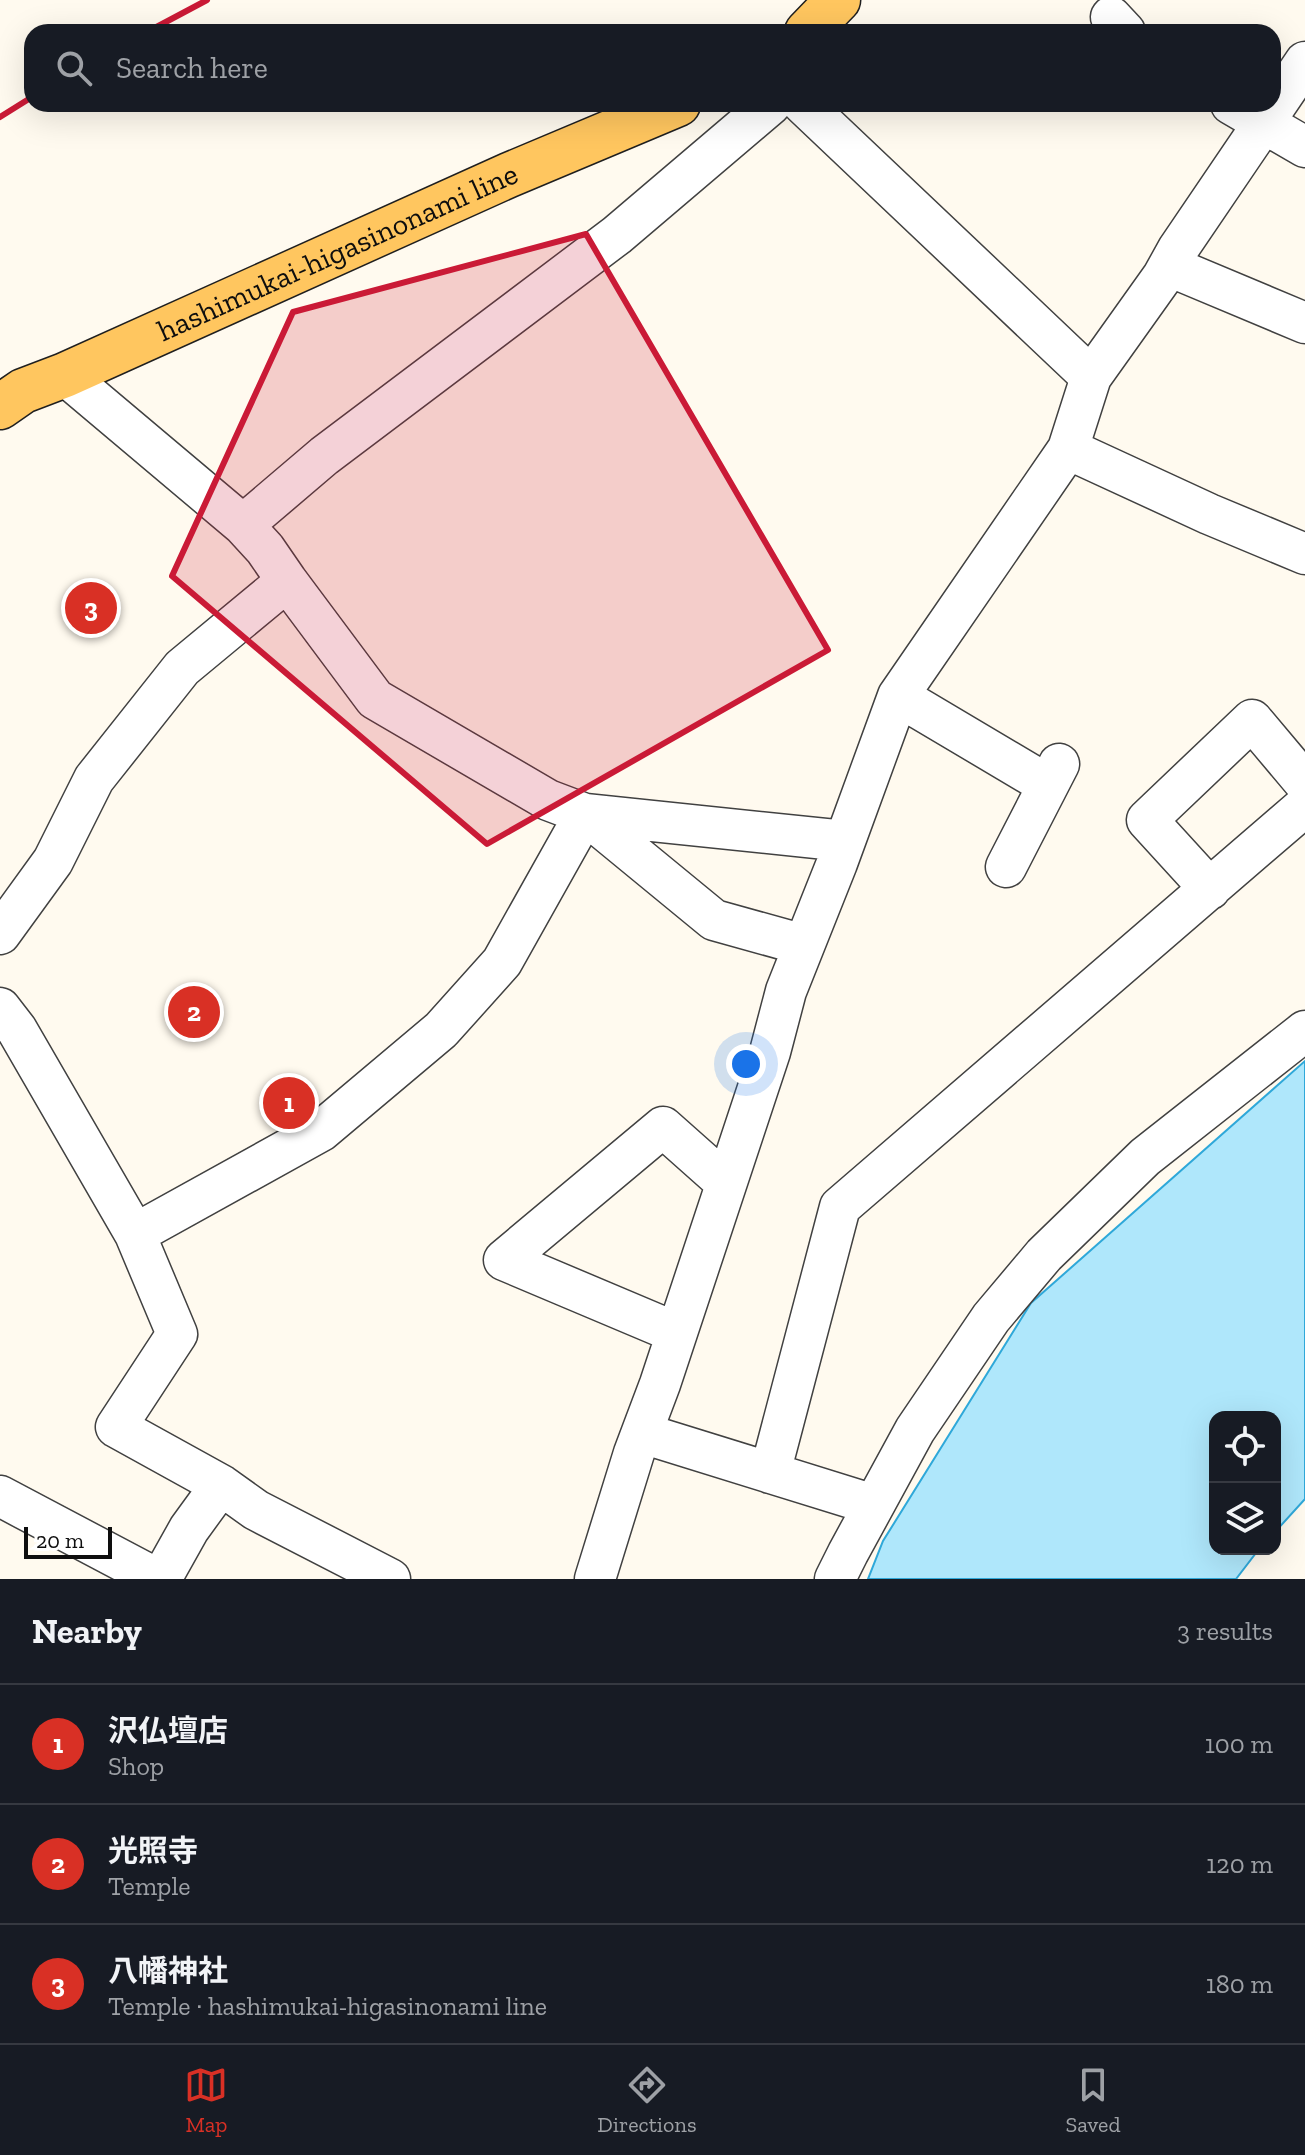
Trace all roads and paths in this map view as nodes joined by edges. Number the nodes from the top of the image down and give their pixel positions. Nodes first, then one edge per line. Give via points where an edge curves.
1 (838, 0) edge
2 (815, 24) edge
3 (1305, 62) edge
4 (1281, 88) edge
5 (659, 112) edge
6 (762, 112) edge
7 (811, 112) edge
8 (1248, 114) edge
9 (1305, 147) edge
10 (1169, 266) junction
11 (1305, 323) edge
12 (65, 375) junction
13 (1091, 377) junction
14 (0, 407) edge
15 (1068, 449) junction
16 (243, 525) junction
17 (1305, 554) edge
18 (287, 581) junction
19 (898, 696) junction
20 (1305, 783) edge
21 (1305, 806) edge
22 (585, 814) junction
23 (845, 841) junction
24 (1006, 867) dead end
25 (1210, 889) junction
26 (0, 934) edge
27 (804, 945) junction
28 (0, 1008) edge
29 (1305, 1031) edge
30 (726, 1183) junction
31 (135, 1234) junction
32 (677, 1333) junction
33 (642, 1433) junction
34 (770, 1473) junction
35 (221, 1485) junction
36 (0, 1496) edge
37 (874, 1505) junction
38 (159, 1579) edge
39 (390, 1579) edge
40 (595, 1579) edge
41 (835, 1579) edge

1 - 2 main road
3 - 4 street
5 - 12 main road, hashimukai-higasinonami line
6 - 16 street via 617,235 324,456
7 - 13 street
8 - 9 street
8 - 10 street via 1213,196
10 - 11 street
10 - 13 street
12 - 14 main road, hashimukai-higasinonami line via 23,391
12 - 16 street
13 - 15 street
15 - 17 street
15 - 19 street
16 - 18 street
18 - 22 street via 375,699 548,800
18 - 26 street via 182,668 94,779 53,861
19 - 23 street
19 - 24 street via 1054,773
20 - 25 street via 1252,720 1147,820
21 - 25 street
22 - 23 street
22 - 27 street via 714,920
22 - 31 street via 502,962 441,1030 321,1131
23 - 27 street
25 - 34 street via 840,1207
27 - 30 street
28 - 31 street
29 - 37 street via 1145,1157 1044,1255 991,1318 915,1430
30 - 32 street
30 - 32 street via 663,1127 504,1260
31 - 35 street via 177,1334 116,1427
32 - 33 street
33 - 34 street
33 - 40 street
34 - 37 street
35 - 38 street
35 - 39 street via 256,1510
36 - 38 street
37 - 41 street

